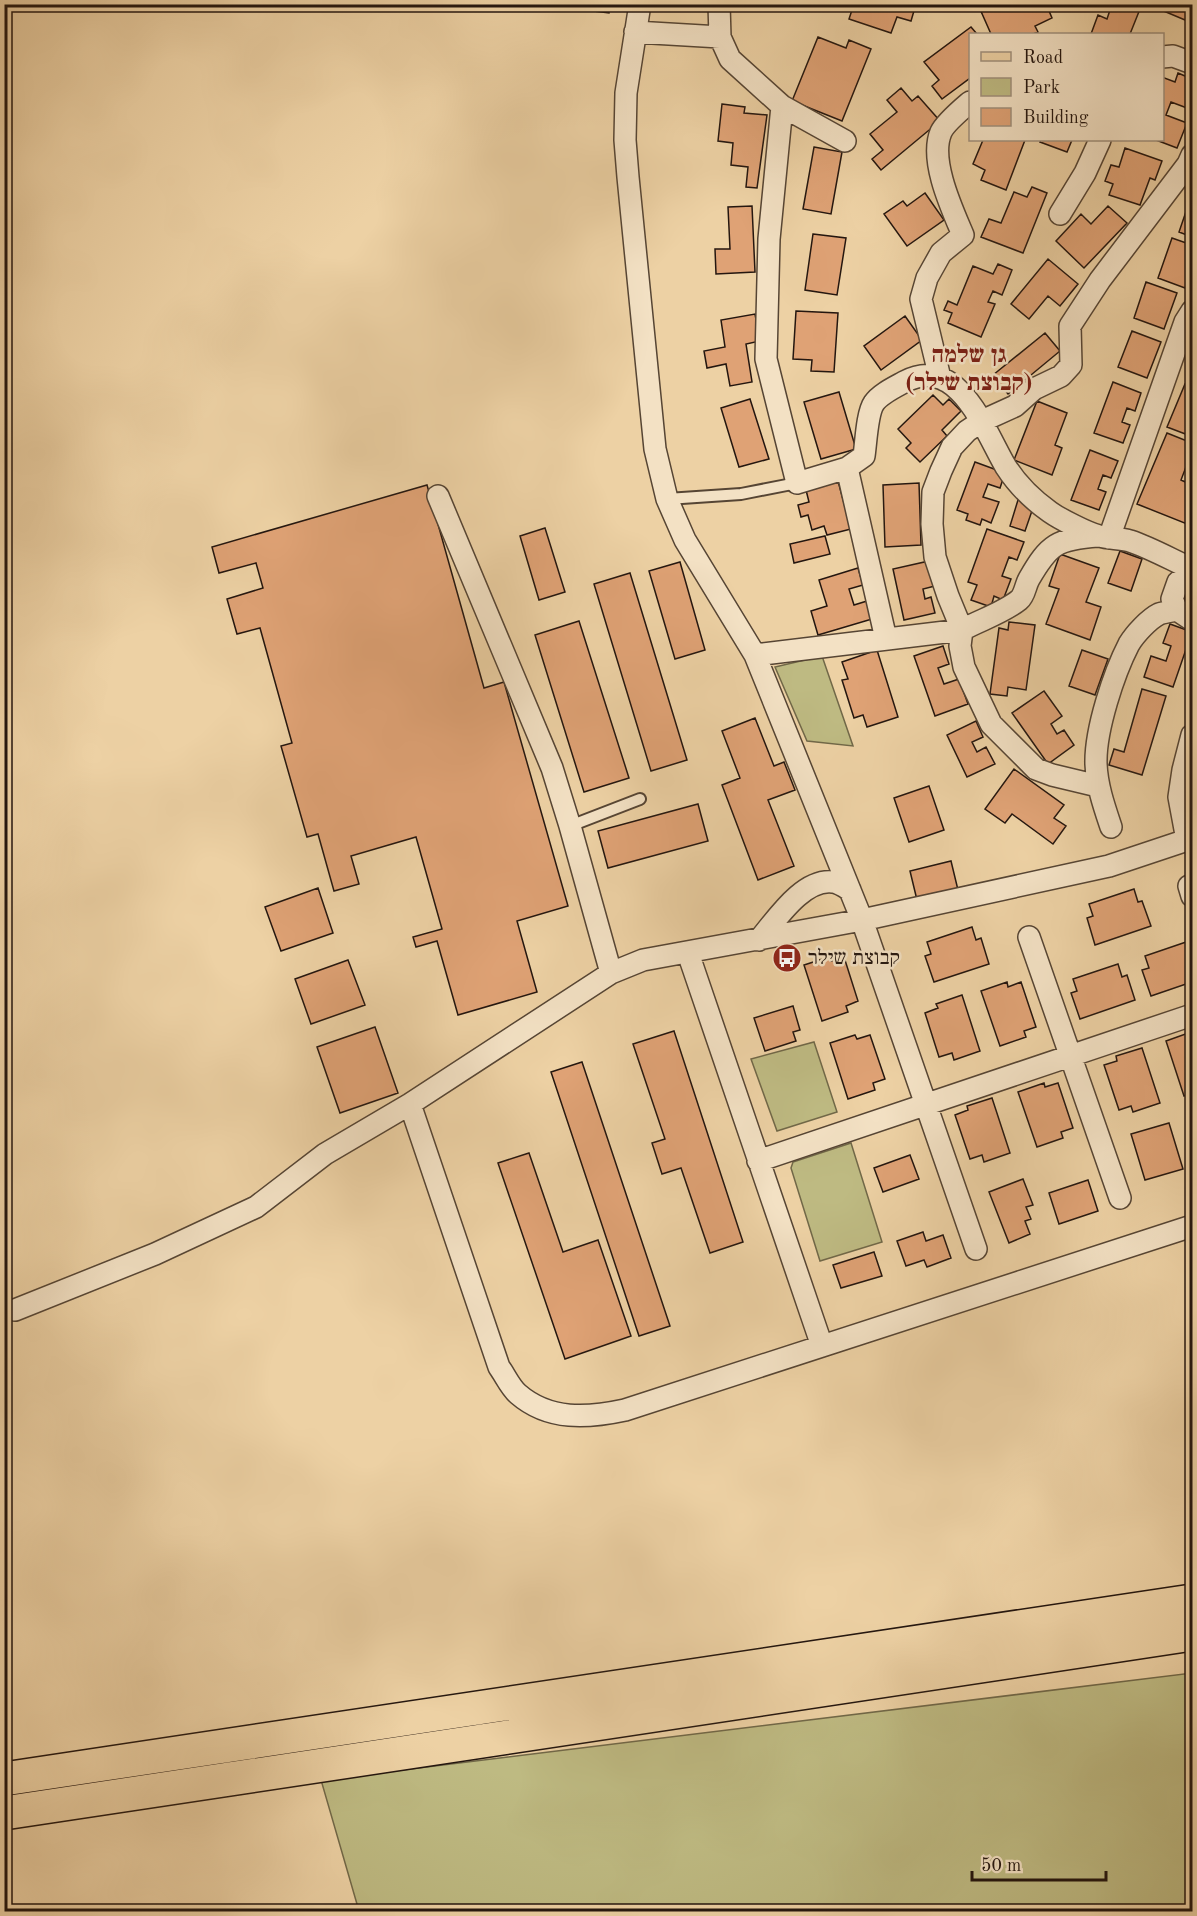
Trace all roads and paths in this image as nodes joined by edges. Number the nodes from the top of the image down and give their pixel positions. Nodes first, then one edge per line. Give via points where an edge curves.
1 (639, 4) edge
2 (719, 4) edge
3 (635, 32) junction
4 (720, 37) junction
5 (1164, 57) edge
6 (1192, 63) edge
7 (969, 103) edge
8 (782, 106) junction
9 (845, 141) dead end
10 (1100, 141) edge
11 (1192, 155) edge
12 (1060, 214) dead end
13 (1192, 312) edge
14 (940, 378) junction
15 (982, 421) junction
16 (847, 468) junction
17 (797, 483) junction
18 (438, 496) dead end
19 (667, 499) junction
20 (1104, 537) junction
21 (1192, 570) edge
22 (1185, 615) edge
23 (962, 630) junction
24 (886, 639) junction
25 (755, 655) junction
26 (1192, 735) edge
27 (1098, 786) junction
28 (640, 799) dead end
29 (570, 826) junction
30 (1111, 827) dead end
31 (1190, 840) edge
32 (850, 890) junction
33 (862, 920) junction
34 (1029, 937) dead end
35 (759, 940) junction
36 (688, 953) junction
37 (610, 973) junction
38 (1192, 1015) edge
39 (1070, 1056) junction
40 (410, 1104) junction
41 (926, 1104) junction
42 (759, 1161) junction
43 (1120, 1198) dead end
44 (1192, 1226) edge
45 (976, 1249) dead end
46 (15, 1310) dead end
47 (822, 1346) junction
48 (1192, 1601) edge
49 (1192, 1634) edge
50 (4, 1779) edge
51 (4, 1813) edge

1 - 3 street
2 - 4 street
3 - 4 street
3 - 19 street via 626,93 627,177 655,449
4 - 8 street via 730,60
5 - 6 street
7 - 14 street via 941,131 938,149 942,183 963,235 941,253 921,299
8 - 9 street
8 - 17 street via 769,240 766,359
10 - 12 street
11 - 15 street via 1070,326 1071,365 1015,406
13 - 20 street
14 - 15 street via 954,385
14 - 16 street via 910,380 874,403 864,456
15 - 20 street via 1007,469 1027,493 1051,513
15 - 23 street via 952,447 933,492 935,557
16 - 17 street
16 - 24 street
17 - 19 lane via 741,494
18 - 29 street via 552,768
19 - 25 street via 685,540
20 - 21 street via 1130,541
20 - 23 street via 1071,538 1057,544 1043,555 1022,598
21 - 22 street via 1178,582 1172,599
22 - 27 street via 1160,614 1130,642 1100,727
23 - 24 street
23 - 27 street via 964,667 991,724 1036,769
24 - 25 street
25 - 32 street
26 - 31 street via 1179,797
27 - 30 street
28 - 29 lane
29 - 37 street
31 - 33 street via 1109,866
32 - 33 street
32 - 35 street via 834,882 818,883 794,898
33 - 35 street
33 - 41 street
34 - 39 street
35 - 36 street
36 - 37 street via 643,960
36 - 42 street
37 - 40 street
38 - 39 street
39 - 41 street
39 - 43 street
40 - 46 street via 325,1154 256,1207 156,1254
40 - 47 street via 499,1367 516,1393 532,1404 562,1415 596,1416
41 - 42 street
41 - 45 street
42 - 47 street
44 - 47 street
48 - 50 main road
49 - 51 main road

